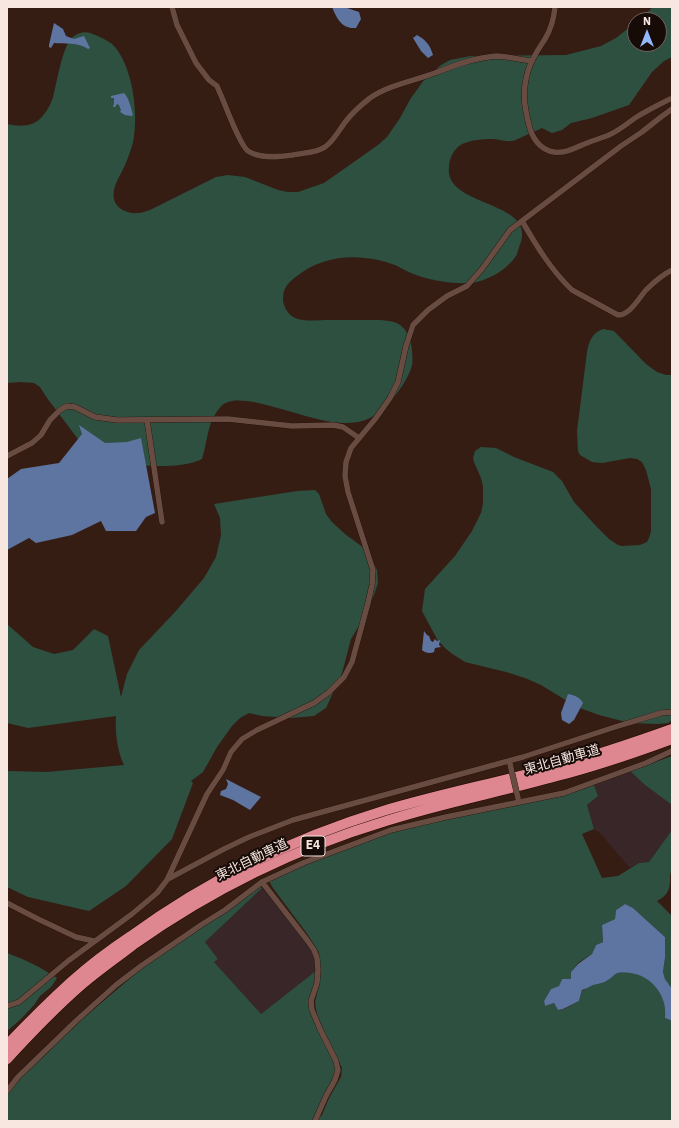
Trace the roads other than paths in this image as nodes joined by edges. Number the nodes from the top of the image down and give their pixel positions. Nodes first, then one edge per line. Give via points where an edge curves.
1 (172, 7) edge
2 (555, 7) edge
3 (532, 61) junction
4 (672, 99) edge
5 (672, 109) edge
6 (522, 221) junction
7 (672, 270) edge
8 (147, 420) junction
9 (359, 438) junction
10 (7, 456) edge
11 (162, 522) dead end
12 (672, 712) edge
13 (672, 729) edge
14 (672, 739) edge
15 (672, 751) edge
16 (509, 762) junction
17 (518, 800) junction
18 (167, 880) junction
19 (262, 882) junction
20 (7, 903) edge
21 (94, 941) junction
22 (7, 1006) edge
23 (7, 1045) edge
24 (7, 1059) edge
25 (7, 1091) edge
26 (315, 1121) edge

1 - 3 street via 177,25 199,68 217,86 242,144 249,151 266,156 286,156 325,147 361,105 380,93 415,78 466,61 488,57 502,56
2 - 3 street via 554,18
3 - 4 street via 524,92 526,118 538,144 554,152 571,150 610,134 654,106
5 - 6 street
6 - 7 street via 545,258 572,290 618,315 631,308 647,289
6 - 9 street via 510,230 482,269 466,286 428,310 414,325 406,346 398,382 390,398
8 - 9 street via 228,419 292,426 333,425 343,427
8 - 10 street via 95,417 76,407 67,406 50,420 41,435
8 - 11 street
9 - 18 street via 351,448 345,476 373,570 372,585 352,662 344,677 314,703 242,739 231,752 207,794
12 - 16 street via 615,727
13 - 23 highway, 東北自動車道 / E4 via 554,767 383,811 296,842 265,856 205,887 105,954 44,1007
14 - 24 highway, 東北自動車道 / E4 via 557,777 386,821 336,837 268,865 210,895 112,961 46,1018
15 - 17 street via 564,793
16 - 17 street, bridge
16 - 18 street via 293,820 236,843
17 - 19 street via 391,830 303,863
18 - 21 street via 157,893 132,914
19 - 25 street via 116,985 18,1077
19 - 26 street via 304,935 317,958 317,982 311,1001 312,1010 338,1070
20 - 21 street via 76,937
21 - 22 street via 19,1002

